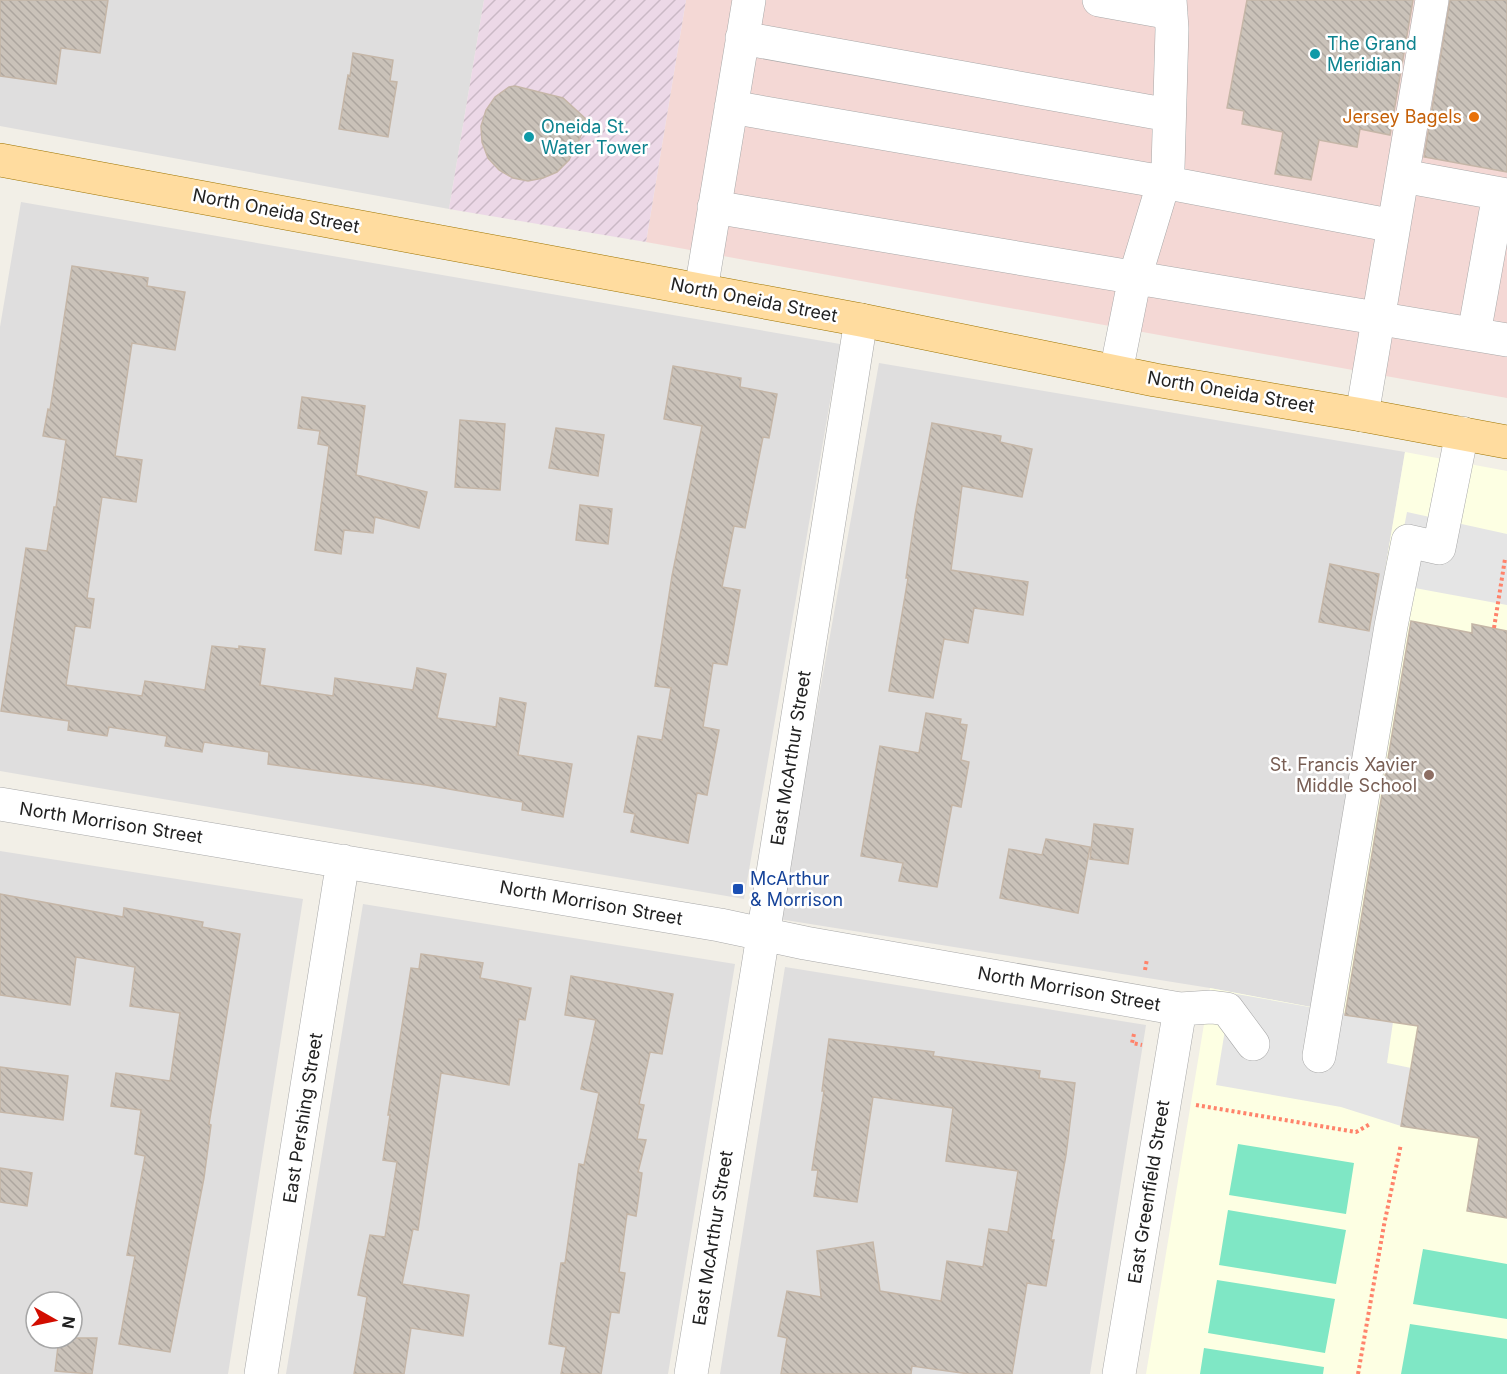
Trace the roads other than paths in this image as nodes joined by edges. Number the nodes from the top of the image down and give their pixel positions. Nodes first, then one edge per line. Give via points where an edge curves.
1 (749, 0) edge
2 (1099, 0) edge
3 (1432, 0) edge
4 (1170, 7) edge
5 (742, 38) junction
6 (731, 107) junction
7 (1169, 115) junction
8 (0, 160) edge
9 (1402, 176) junction
10 (1163, 182) junction
11 (1503, 194) edge
12 (714, 207) junction
13 (1394, 226) junction
14 (1135, 277) junction
15 (700, 290) junction
16 (1379, 318) junction
17 (861, 320) junction
18 (1474, 334) junction
19 (1507, 340) edge
20 (1116, 372) junction
21 (1362, 415) junction
22 (1462, 433) junction
23 (1507, 442) edge
24 (0, 804) edge
25 (343, 861) junction
26 (763, 934) junction
27 (1180, 1009) junction
28 (1253, 1044) dead end
29 (1319, 1056) dead end
30 (261, 1374) edge
31 (691, 1374) edge
32 (1119, 1374) edge

1 - 5 street
2 - 4 street
3 - 9 street
4 - 7 street
5 - 6 street
5 - 7 street
6 - 10 street
6 - 12 street
7 - 10 street via 1168,168
8 - 15 main road, North Oneida Street
9 - 11 street
9 - 13 street
10 - 13 street
10 - 14 street
11 - 18 street
12 - 14 street
12 - 15 street
13 - 16 street
14 - 16 street
14 - 20 street
15 - 17 main road, North Oneida Street
16 - 18 street
16 - 21 street
17 - 20 main road, North Oneida Street
17 - 26 street, East McArthur Street
18 - 19 street
20 - 21 main road, North Oneida Street
21 - 22 main road, North Oneida Street
22 - 23 main road, North Oneida Street
22 - 29 street via 1439,548 1408,541
24 - 25 street, North Morrison Street
25 - 26 street, North Morrison Street
25 - 30 street, East Pershing Street
26 - 27 street, North Morrison Street
26 - 31 street, East McArthur Street
27 - 28 street, North Morrison Street via 1227,1009
27 - 32 street, East Greenfield Street

